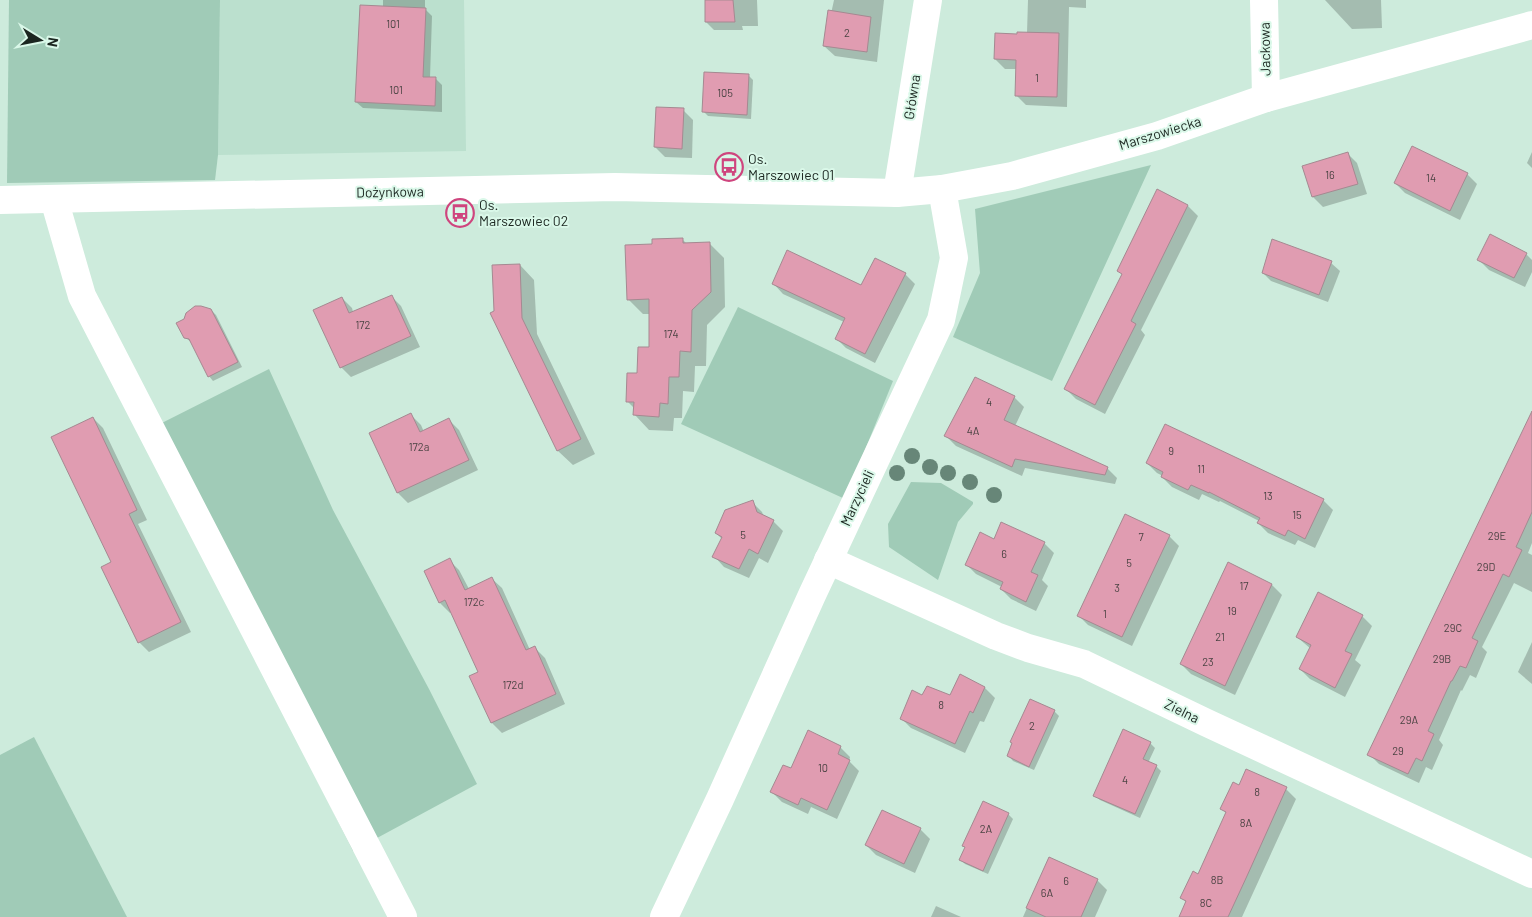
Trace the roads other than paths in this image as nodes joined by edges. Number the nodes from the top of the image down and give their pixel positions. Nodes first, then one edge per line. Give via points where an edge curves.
1 (928, 0) edge
2 (1264, 0) edge
3 (1532, 25) edge
4 (1266, 98) junction
5 (942, 189) junction
6 (780, 191) joint
7 (897, 193) junction
8 (54, 199) junction
9 (0, 200) edge
10 (828, 560) junction
11 (1532, 874) edge
12 (403, 917) edge
13 (664, 917) edge

1 - 7 street, Główna
2 - 4 street, Jackowa
3 - 4 street, Marszowiecka
4 - 5 street, Marszowiecka via 1139,141 1012,176
5 - 7 street, Marszowiecka
5 - 10 street, Marzycieli via 954,258 940,320
6 - 7 street, Marszowiecka
6 - 8 street, Dożynkowa via 615,187
8 - 9 street, Dożynkowa
8 - 12 street via 82,296
10 - 11 street, Zielna via 996,636 1084,664
10 - 13 street, Marzycieli

